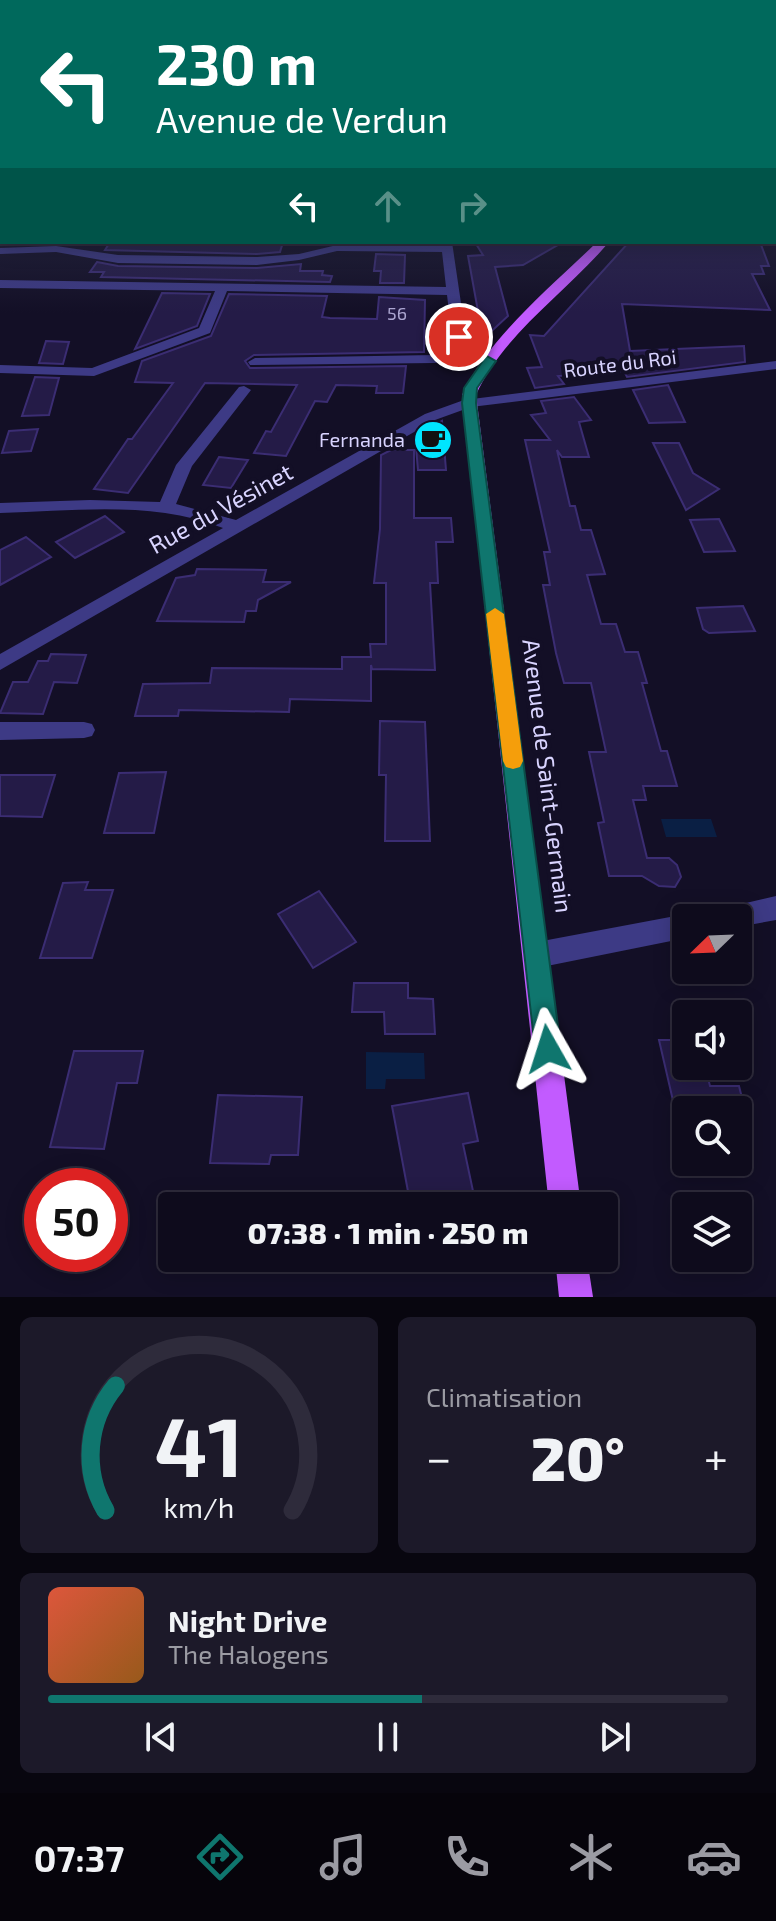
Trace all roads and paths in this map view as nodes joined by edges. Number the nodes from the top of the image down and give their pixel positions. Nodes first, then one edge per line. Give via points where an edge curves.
1 (91, 244) edge
2 (601, 244) edge
3 (446, 246) edge
4 (0, 251) edge
5 (82, 253) junction
6 (0, 284) edge
7 (222, 289) junction
8 (452, 291) junction
9 (469, 352) junction
10 (490, 361) junction
11 (255, 362) dead end
12 (776, 365) edge
13 (0, 369) edge
14 (244, 390) dead end
15 (469, 403) junction
16 (166, 507) junction
17 (0, 508) edge
18 (238, 527) junction
19 (0, 662) edge
20 (84, 730) dead end
21 (0, 731) edge
22 (776, 908) edge
23 (752, 913) edge
24 (672, 929) edge
25 (537, 955) junction
26 (563, 1192) edge
27 (573, 1272) edge
28 (576, 1297) edge

1 - 5 street
2 - 10 main road
3 - 5 street via 337,248 257,261 118,259
3 - 8 street
4 - 5 street
6 - 7 street
7 - 8 street
7 - 13 street via 205,330 94,372
8 - 9 street via 459,337
9 - 10 street
9 - 11 street via 435,359
10 - 15 main road via 470,388
12 - 15 street, Route du Roi
14 - 16 street via 184,465
15 - 18 street, Rue du Vésinet via 430,417
15 - 25 main road, Avenue de Saint-Germain
16 - 17 street
16 - 18 street via 209,514
18 - 19 street, Rue du Vésinet
20 - 21 street
22 - 23 street
24 - 25 street
25 - 26 main road, Avenue de Saint-Germain
27 - 28 main road

